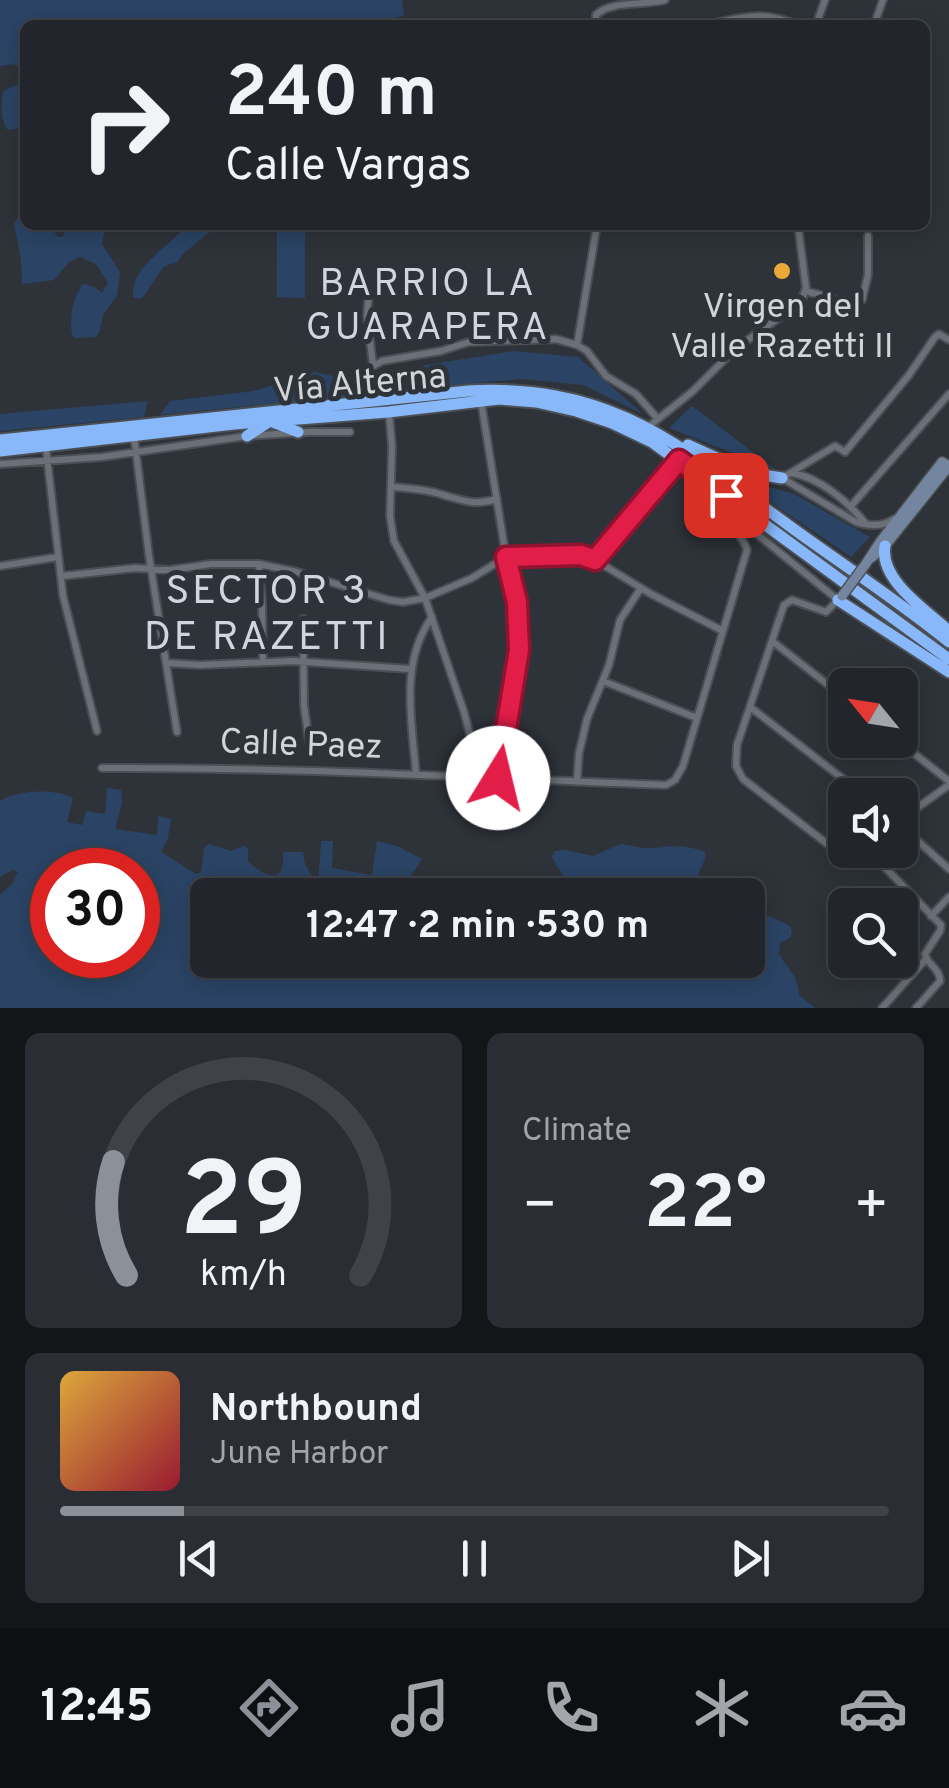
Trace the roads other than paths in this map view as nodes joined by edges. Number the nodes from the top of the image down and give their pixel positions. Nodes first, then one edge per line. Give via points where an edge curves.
1 (665, 0) edge
2 (602, 4) edge
3 (734, 20) edge
4 (785, 20) edge
5 (596, 230) edge
6 (799, 230) edge
7 (868, 236) dead end
8 (369, 290) dead end
9 (806, 291) junction
10 (949, 340) edge
11 (577, 345) junction
12 (373, 365) junction
13 (949, 394) edge
14 (481, 401) junction
15 (366, 402) junction
16 (388, 412) junction
17 (270, 421) junction
18 (653, 425) junction
19 (298, 432) junction
20 (350, 432) dead end
21 (134, 436) junction
22 (247, 436) junction
23 (0, 440) edge
24 (46, 446) junction
25 (0, 451) edge
26 (138, 452) junction
27 (949, 452) edge
28 (679, 460) junction
29 (47, 461) junction
30 (0, 464) edge
31 (943, 469) edge
32 (786, 475) junction
33 (390, 487) junction
34 (497, 499) junction
35 (852, 506) junction
36 (730, 512) junction
37 (900, 516) junction
38 (867, 525) junction
39 (885, 546) junction
40 (506, 557) junction
41 (58, 558) junction
42 (595, 560) junction
43 (868, 562) junction
44 (258, 564) junction
45 (0, 566) edge
46 (150, 568) junction
47 (62, 576) junction
48 (641, 588) junction
49 (425, 598) junction
50 (840, 598) junction
51 (432, 617) junction
52 (304, 619) dead end
53 (723, 631) junction
54 (949, 631) edge
55 (772, 641) junction
56 (949, 642) edge
57 (949, 659) edge
58 (303, 661) junction
59 (167, 662) junction
60 (262, 662) junction
61 (410, 669) junction
62 (949, 672) edge
63 (603, 681) junction
64 (828, 685) edge
65 (750, 707) junction
66 (697, 718) junction
67 (96, 731) dead end
68 (177, 732) dead end
69 (309, 742) dead end
70 (918, 757) edge
71 (102, 768) dead end
72 (416, 774) junction
73 (480, 777) junction
74 (498, 778) junction
75 (842, 778) edge
76 (577, 782) junction
77 (949, 783) edge
78 (918, 808) edge
79 (918, 839) edge
80 (828, 844) edge
81 (883, 868) edge
82 (949, 869) edge
83 (949, 897) edge
84 (932, 916) junction
85 (926, 959) junction
86 (882, 1008) edge
87 (916, 1008) edge

1 - 2 street
3 - 4 street
5 - 11 street
6 - 9 street
7 - 9 street via 864,299 850,303
8 - 12 street
9 - 18 street via 796,307 735,350
10 - 32 street via 935,337 845,452 835,446
11 - 12 street via 556,339 470,342
11 - 18 street via 640,398
12 - 15 street via 364,377
13 - 35 street
14 - 16 highway, Vía Alterna
14 - 28 highway, Vía Alterna via 576,411 636,433
14 - 34 street
15 - 18 highway, Vía Alterna via 518,390
15 - 23 highway, Vía Alterna
16 - 17 highway, Vía Alterna
16 - 33 street
17 - 19 highway
17 - 21 highway, Vía Alterna
17 - 22 highway
18 - 32 highway via 740,469
18 - 56 highway, Vía Alterna
19 - 20 street
19 - 22 street
21 - 24 highway, Vía Alterna
21 - 26 street
22 - 26 street
24 - 25 highway, Vía Alterna
24 - 29 street
26 - 29 street
26 - 46 street
27 - 31 street
28 - 36 highway
28 - 42 street
28 - 57 highway, Vía Alterna
29 - 30 street
29 - 41 street
31 - 37 main road
31 - 39 main road
32 - 35 street via 812,480
32 - 38 street
33 - 34 street via 465,503
33 - 49 street via 394,541
34 - 40 street
35 - 38 street
36 - 50 street
36 - 53 street via 747,550
37 - 38 street
37 - 43 main road
39 - 43 main road
39 - 54 highway via 886,569 897,584
40 - 42 street
40 - 49 street
40 - 74 street via 519,650
41 - 45 street
41 - 47 street
42 - 48 street
43 - 50 main road, bridge
44 - 46 street
44 - 49 street via 389,600
44 - 60 street
46 - 47 street
46 - 59 street
47 - 67 street
48 - 53 street
48 - 63 street via 620,620
49 - 51 street
50 - 55 street via 826,612 787,602
50 - 62 highway
51 - 61 street
51 - 73 street
52 - 58 street
53 - 66 street
55 - 64 street
55 - 65 street
58 - 60 street
58 - 61 street
58 - 69 street
59 - 60 street
59 - 68 street
61 - 72 street
63 - 66 street
63 - 76 street via 581,741
65 - 75 street
65 - 80 street via 737,745 741,776
66 - 76 street, Calle Paez via 683,766 670,784
70 - 77 street
71 - 72 street, Calle Paez
72 - 73 street, Calle Paez
73 - 74 street, Calle Paez
74 - 76 street, Calle Paez
77 - 78 street
79 - 82 street
81 - 84 street
83 - 84 street
84 - 85 street via 942,928
85 - 86 street
85 - 87 street via 940,981

